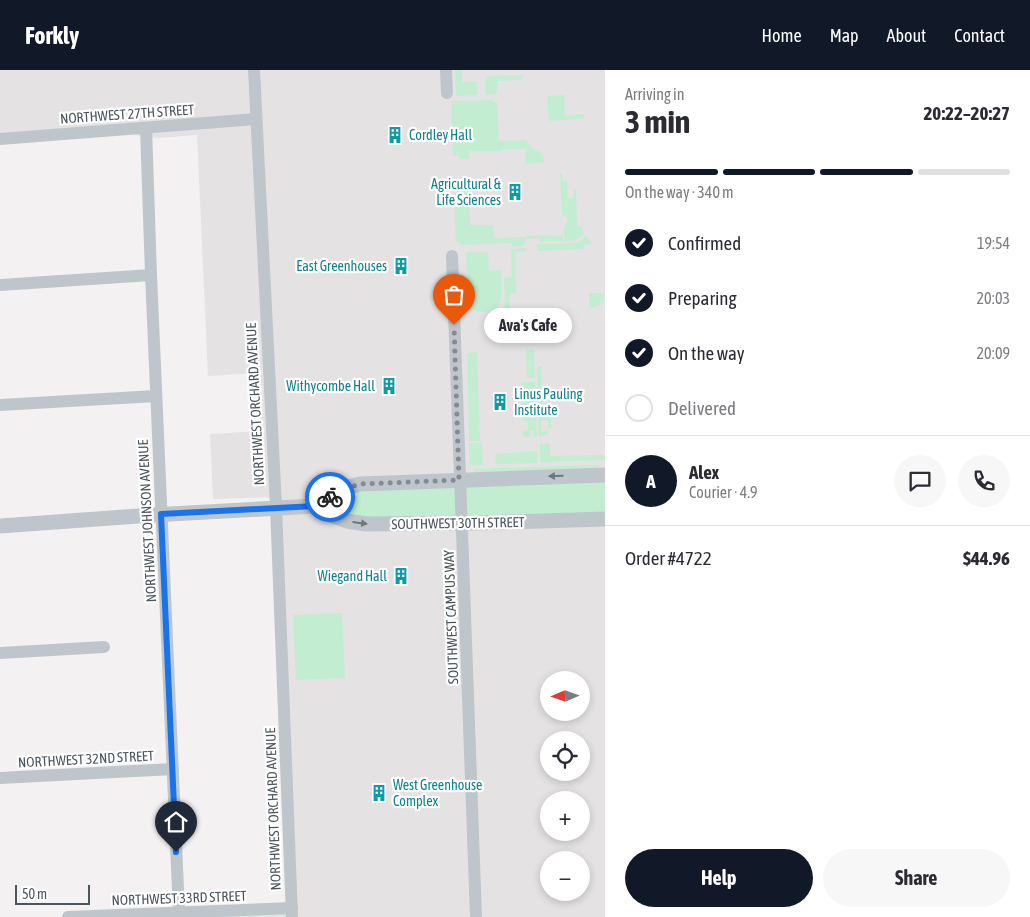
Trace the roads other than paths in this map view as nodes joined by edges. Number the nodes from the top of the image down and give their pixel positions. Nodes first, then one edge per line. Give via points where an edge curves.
1 (254, 70) edge
2 (446, 70) edge
3 (447, 93) dead end
4 (256, 119) junction
5 (146, 128) junction
6 (0, 139) edge
7 (452, 256) dead end
8 (150, 275) junction
9 (0, 285) edge
10 (156, 396) junction
11 (0, 405) edge
12 (605, 475) edge
13 (459, 480) junction
14 (315, 506) junction
15 (276, 508) junction
16 (161, 514) junction
17 (605, 519) edge
18 (462, 523) junction
19 (0, 526) edge
20 (104, 647) dead end
21 (0, 653) edge
22 (173, 769) junction
23 (0, 778) edge
24 (179, 912) junction
25 (292, 912) edge
26 (68, 917) edge
27 (476, 917) edge

1 - 4 street, NORTHWEST ORCHARD AVENUE
2 - 3 street
4 - 5 street, NORTHWEST 27TH STREET
4 - 15 street, NORTHWEST ORCHARD AVENUE
5 - 6 street, NORTHWEST 27TH STREET
5 - 8 street, NORTHWEST JOHNSON AVENUE
7 - 13 street, SOUTHWEST CAMPUS WAY
8 - 9 street
8 - 10 street, NORTHWEST JOHNSON AVENUE
10 - 11 street
10 - 16 street, NORTHWEST JOHNSON AVENUE
12 -> 13 street
13 - 14 street via 360,484
13 - 18 street, SOUTHWEST CAMPUS WAY
14 - 15 street
14 -> 18 street, SOUTHWEST 30TH STREET via 347,521 366,524
15 - 16 street
15 - 25 street, NORTHWEST ORCHARD AVENUE
16 - 19 street
16 - 22 street, NORTHWEST JOHNSON AVENUE
17 - 18 street, SOUTHWEST 30TH STREET
18 - 27 street, SOUTHWEST CAMPUS WAY
20 - 21 street
22 - 23 street, NORTHWEST 32ND STREET
22 - 24 street, NORTHWEST JOHNSON AVENUE
24 - 25 street, NORTHWEST 33RD STREET
24 - 26 street, NORTHWEST 33RD STREET

